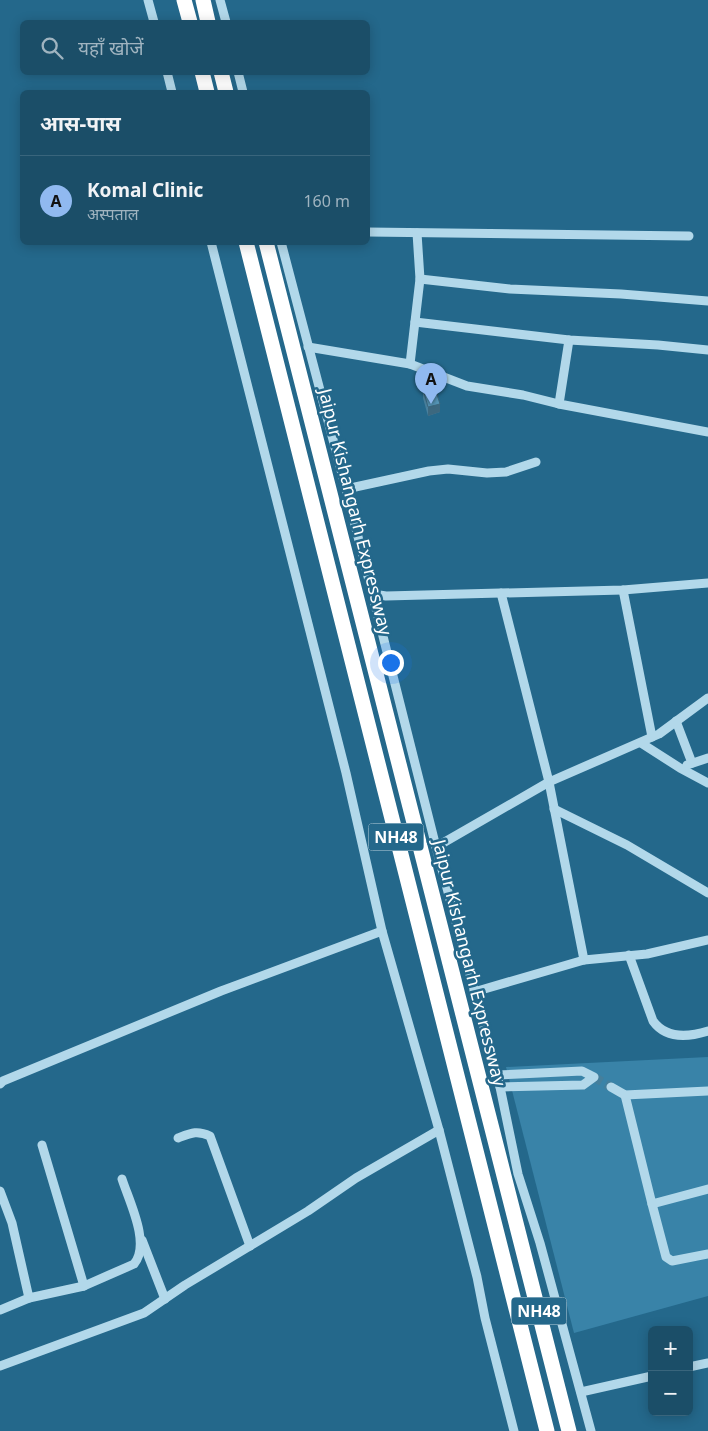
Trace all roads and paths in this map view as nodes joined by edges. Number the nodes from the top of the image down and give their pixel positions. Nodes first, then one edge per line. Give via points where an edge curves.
1 (148, 0) edge
2 (184, 0) edge
3 (203, 0) edge
4 (220, 0) edge
5 (153, 20) edge
6 (189, 20) edge
7 (208, 20) edge
8 (225, 20) edge
9 (168, 75) edge
10 (203, 75) edge
11 (222, 75) edge
12 (239, 75) edge
13 (172, 90) edge
14 (206, 90) edge
15 (226, 90) edge
16 (243, 90) edge
17 (370, 232) edge
18 (418, 233) junction
19 (689, 236) dead end
20 (212, 245) edge
21 (247, 245) edge
22 (267, 245) edge
23 (283, 245) edge
24 (420, 279) junction
25 (708, 301) edge
26 (415, 322) junction
27 (569, 340) junction
28 (308, 347) junction
29 (708, 350) edge
30 (410, 364) junction
31 (559, 404) junction
32 (708, 432) edge
33 (536, 462) dead end
34 (346, 489) junction
35 (708, 583) edge
36 (623, 590) junction
37 (501, 593) junction
38 (373, 594) junction
39 (708, 698) edge
40 (676, 721) junction
41 (652, 737) junction
42 (641, 743) junction
43 (708, 758) edge
44 (692, 763) junction
45 (680, 768) junction
46 (549, 782) junction
47 (708, 783) edge
48 (554, 809) junction
49 (436, 847) junction
50 (708, 893) edge
51 (382, 931) junction
52 (708, 940) edge
53 (629, 955) junction
54 (584, 960) junction
55 (474, 992) junction
56 (708, 1031) edge
57 (497, 1075) junction
58 (0, 1084) edge
59 (500, 1087) junction
60 (612, 1087) tunnel mouth
61 (708, 1090) edge
62 (625, 1095) junction
63 (439, 1130) junction
64 (178, 1138) dead end
65 (42, 1145) dead end
66 (122, 1179) dead end
67 (708, 1189) edge
68 (0, 1191) edge
69 (652, 1204) junction
70 (141, 1237) junction
71 (250, 1246) junction
72 (708, 1254) edge
73 (84, 1286) junction
74 (29, 1298) junction
75 (165, 1298) junction
76 (0, 1310) edge
77 (708, 1363) edge
78 (0, 1366) edge
79 (693, 1366) edge
80 (648, 1377) edge
81 (581, 1392) junction
82 (514, 1431) edge
83 (547, 1431) edge
84 (569, 1431) edge
85 (591, 1431) edge

1 - 5 street
2 - 6 highway
3 - 7 highway
4 - 8 street
9 - 13 street
10 - 14 highway
11 - 15 highway
12 - 16 street
17 - 18 street
18 - 19 street
18 - 24 street
20 - 51 street via 346,773
21 - 83 highway, NH48
22 - 84 highway, Jaipur Kishangarh Expressway / NH48
23 - 28 street
24 - 25 street via 510,289
24 - 26 street
26 - 27 street
26 - 30 street
27 - 29 street
27 - 31 street
28 - 30 street
28 - 34 street
30 - 31 street via 467,386
31 - 32 street
33 - 34 street via 506,472 429,471
34 - 38 street
35 - 36 street
36 - 37 street
36 - 41 street
37 - 38 street
37 - 46 street
38 - 49 street
39 - 40 street
40 - 41 street
40 - 44 street
41 - 42 street
42 - 45 street
42 - 46 street
43 - 44 street
44 - 45 street
45 - 47 street
46 - 48 street
46 - 49 street
48 - 50 street via 627,845
48 - 54 street
49 - 55 street
51 - 58 street via 221,991
51 - 63 street
52 - 53 street
53 - 54 street
53 - 56 street via 658,1029 694,1036
54 - 55 street
55 - 57 street
57 - 59 street
57 - 59 street via 582,1071 594,1077 583,1085
59 - 81 street via 518,1174
60 - 62 street
61 - 62 street
62 - 69 street
63 - 71 street via 356,1178
63 - 82 street
64 - 71 street via 194,1131 210,1136
65 - 73 street
66 - 70 street
67 - 69 street
68 - 74 street via 12,1223
69 - 72 street via 666,1257 672,1261
70 - 73 street via 138,1259 134,1264
70 - 75 street
71 - 75 street
73 - 74 street
74 - 76 street
75 - 78 street via 144,1313
77 - 79 street
80 - 81 street
81 - 85 street

